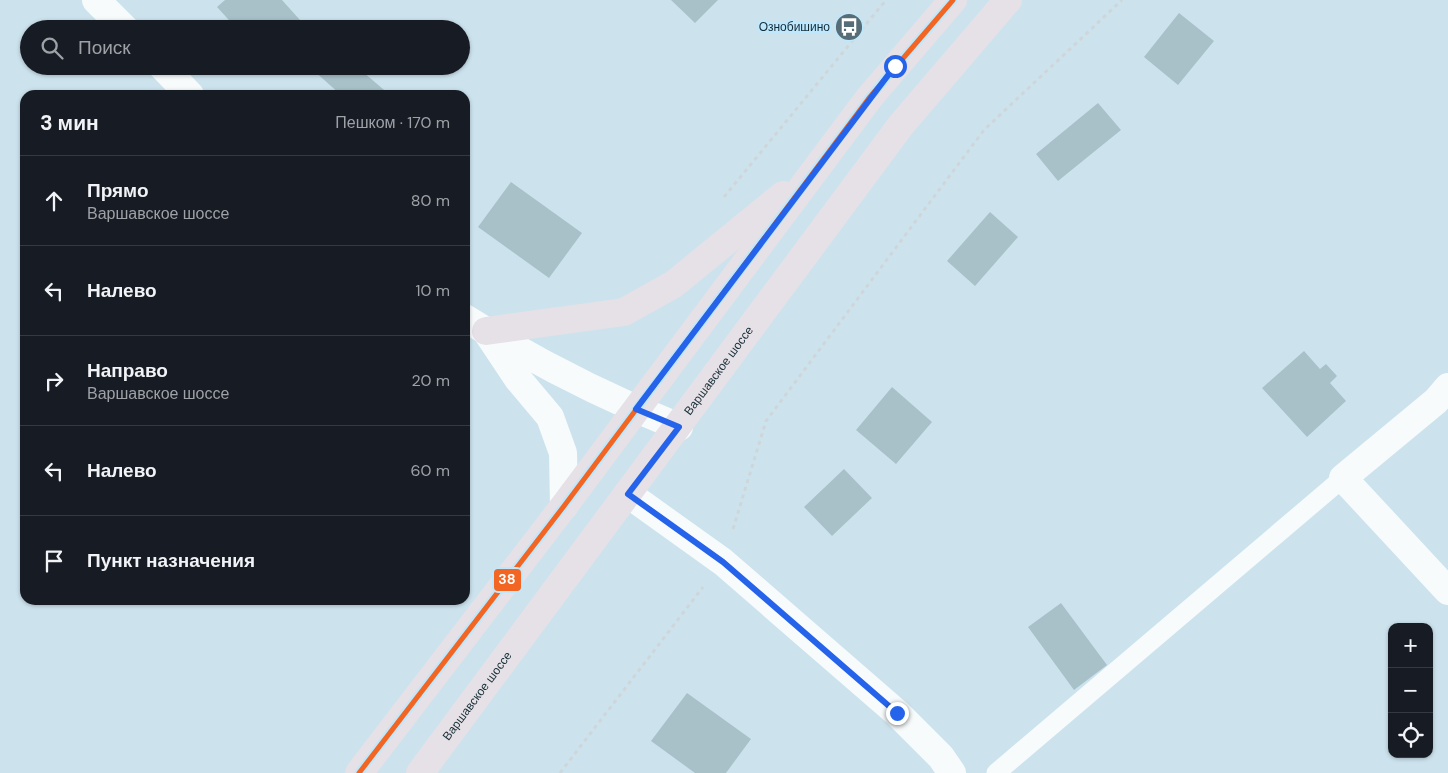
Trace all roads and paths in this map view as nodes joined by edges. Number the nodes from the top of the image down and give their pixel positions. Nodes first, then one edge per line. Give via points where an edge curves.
1 (96, 0) edge
2 (886, 0) edge
3 (952, 0) edge
4 (1008, 0) edge
5 (1122, 0) edge
6 (116, 20) edge
7 (171, 75) edge
8 (185, 90) edge
9 (816, 169) junction
10 (724, 198) dead end
11 (475, 324) edge
12 (1448, 387) edge
13 (636, 409) junction
14 (679, 427) junction
15 (1343, 478) junction
16 (628, 494) junction
17 (564, 506) junction
18 (723, 562) junction
19 (1448, 591) edge
20 (359, 773) edge
21 (420, 773) edge
22 (560, 773) edge
23 (952, 773) edge
24 (996, 773) edge

1 - 6 street
2 - 10 path
3 - 9 main road via 869,98
4 - 14 main road, Варшавское шоссе via 902,125
5 - 18 path via 984,130 766,421
7 - 8 street
9 - 11 main road via 674,284 624,312
9 - 13 main road
11 - 13 street
11 - 17 street via 550,417 563,453
12 - 15 street
13 - 14 street
13 - 17 main road
14 - 16 main road, Варшавское шоссе
15 - 19 street
15 - 24 lane
16 - 18 street
16 - 21 main road, Варшавское шоссе
17 - 20 main road
18 - 22 path
18 - 23 street via 897,713 941,757

